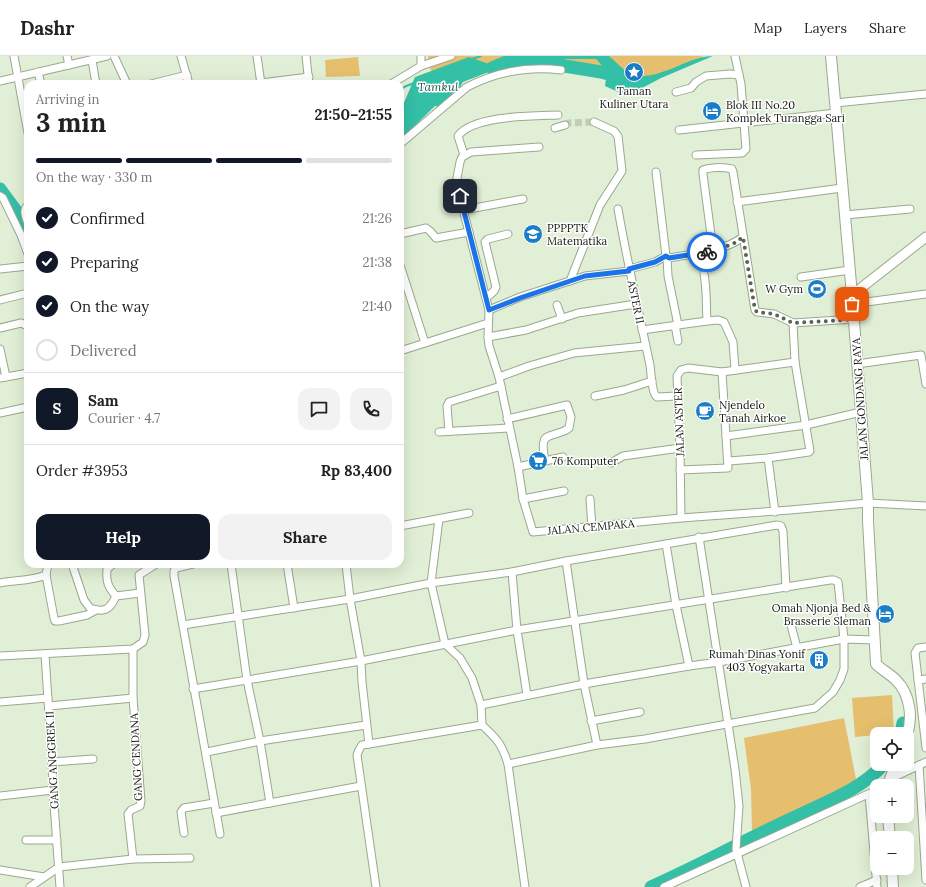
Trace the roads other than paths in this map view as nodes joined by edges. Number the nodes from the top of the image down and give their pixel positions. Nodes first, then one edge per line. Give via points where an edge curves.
1 (14, 56) edge
2 (67, 56) edge
3 (107, 56) edge
4 (114, 56) edge
5 (181, 56) edge
6 (257, 56) edge
7 (306, 56) edge
8 (421, 56) edge
9 (451, 56) edge
10 (735, 56) edge
11 (831, 56) edge
12 (92, 60) junction
13 (69, 65) junction
14 (421, 66) junction
15 (561, 70) dead end
16 (38, 72) junction
17 (187, 75) junction
18 (739, 75) junction
19 (18, 77) junction
20 (40, 80) edge
21 (95, 80) edge
22 (125, 80) edge
23 (167, 80) edge
24 (188, 80) edge
25 (261, 80) edge
26 (309, 80) edge
27 (398, 80) edge
28 (0, 81) edge
29 (676, 92) dead end
30 (926, 94) edge
31 (835, 108) junction
32 (24, 111) edge
33 (558, 115) dead end
34 (594, 122) tunnel mouth
35 (745, 122) junction
36 (565, 125) tunnel mouth
37 (555, 128) dead end
38 (679, 130) dead end
39 (404, 141) edge
40 (540, 147) dead end
41 (464, 155) junction
42 (696, 155) dead end
43 (656, 172) dead end
44 (842, 188) junction
45 (0, 196) edge
46 (523, 199) dead end
47 (738, 202) junction
48 (618, 209) dead end
49 (910, 209) dead end
50 (464, 210) junction
51 (845, 215) junction
52 (469, 232) junction
53 (404, 233) edge
54 (508, 234) dead end
55 (743, 237) junction
56 (926, 237) edge
57 (24, 243) edge
58 (713, 250) junction
59 (666, 257) junction
60 (24, 266) edge
61 (0, 268) edge
62 (629, 270) junction
63 (850, 270) junction
64 (704, 274) dead end
65 (801, 276) dead end
66 (570, 281) junction
67 (404, 284) edge
68 (24, 294) edge
69 (926, 294) edge
70 (486, 298) junction
71 (852, 299) junction
72 (0, 300) edge
73 (636, 304) junction
74 (557, 305) dead end
75 (489, 310) junction
76 (562, 318) junction
77 (854, 319) junction
78 (488, 321) junction
79 (707, 321) junction
80 (793, 323) junction
81 (24, 324) edge
82 (676, 325) junction
83 (0, 328) edge
84 (642, 330) junction
85 (488, 337) junction
86 (678, 341) dead end
87 (425, 343) junction
88 (645, 346) junction
89 (0, 349) edge
90 (404, 350) edge
91 (924, 358) edge
92 (795, 362) junction
93 (857, 364) junction
94 (736, 370) junction
95 (722, 372) junction
96 (24, 374) edge
97 (499, 377) junction
98 (3, 378) edge
99 (652, 381) junction
100 (926, 384) edge
101 (501, 386) junction
102 (595, 396) dead end
103 (677, 396) junction
104 (24, 408) edge
105 (861, 412) junction
106 (0, 413) edge
107 (507, 420) junction
108 (806, 425) junction
109 (509, 428) junction
110 (449, 431) junction
111 (439, 432) dead end
112 (726, 436) junction
113 (680, 448) junction
114 (564, 457) dead end
115 (768, 458) junction
116 (545, 460) junction
117 (729, 461) junction
118 (610, 463) dead end
119 (518, 467) junction
120 (680, 470) junction
121 (564, 491) dead end
122 (590, 498) dead end
123 (523, 499) junction
124 (868, 503) junction
125 (926, 506) edge
126 (775, 512) junction
127 (469, 513) dead end
128 (681, 518) junction
129 (439, 519) junction
130 (404, 525) edge
131 (592, 527) junction
132 (699, 537) junction
133 (666, 544) junction
134 (566, 561) junction
135 (47, 568) edge
136 (73, 568) edge
137 (108, 568) edge
138 (149, 568) edge
139 (176, 568) edge
140 (231, 568) edge
141 (288, 568) edge
142 (346, 568) edge
143 (512, 572) junction
144 (46, 575) junction
145 (432, 583) junction
146 (0, 584) edge
147 (786, 588) junction
148 (140, 593) junction
149 (116, 596) junction
150 (350, 599) junction
151 (709, 600) junction
152 (676, 605) junction
153 (294, 608) junction
154 (96, 610) junction
155 (237, 617) junction
156 (576, 621) junction
157 (791, 624) dead end
158 (183, 625) junction
159 (517, 630) junction
160 (844, 639) junction
161 (875, 640) junction
162 (444, 644) junction
163 (926, 647) edge
164 (797, 648) junction
165 (133, 649) junction
166 (45, 654) junction
167 (0, 656) edge
168 (361, 661) junction
169 (719, 662) junction
170 (689, 666) junction
171 (926, 679) edge
172 (247, 680) junction
173 (918, 680) junction
174 (584, 684) junction
175 (193, 689) junction
176 (527, 695) junction
177 (48, 698) junction
178 (133, 698) junction
179 (0, 702) edge
180 (481, 705) junction
181 (49, 706) junction
182 (923, 708) edge
183 (640, 712) dead end
184 (591, 721) junction
185 (727, 723) junction
186 (366, 725) junction
187 (482, 725) junction
188 (908, 727) edge
189 (925, 731) edge
190 (260, 741) junction
191 (369, 744) junction
192 (597, 745) junction
193 (926, 748) edge
194 (207, 752) junction
195 (93, 759) dead end
196 (52, 762) junction
197 (926, 762) edge
198 (508, 764) junction
199 (919, 765) junction
200 (896, 779) edge
201 (361, 786) junction
202 (53, 790) junction
203 (869, 794) joint
204 (0, 796) edge
205 (214, 803) junction
206 (270, 803) junction
207 (216, 813) junction
208 (184, 833) dead end
209 (220, 834) dead end
210 (26, 840) dead end
211 (57, 840) junction
212 (736, 852) junction
213 (190, 858) dead end
214 (133, 859) junction
215 (59, 867) junction
216 (0, 870) edge
217 (893, 875) edge
218 (44, 877) junction
219 (926, 880) edge
220 (877, 884) edge
221 (30, 887) edge
222 (60, 887) edge
223 (376, 887) edge
224 (525, 887) edge
225 (664, 887) edge
226 (746, 887) edge
227 (860, 887) edge
228 (894, 887) edge

1 - 19 street
2 - 13 street
3 - 12 street
4 - 22 street
5 - 17 street
6 - 25 street
7 - 26 street
8 - 14 street
9 - 14 street
10 - 18 street
11 - 31 main road, JALAN GONDANG RAYA
12 - 13 street
12 - 21 street
13 - 16 street
14 - 27 street
15 - 39 street via 518,70 479,81 467,87
16 - 19 street
16 - 20 street
17 - 23 street
17 - 24 street
18 - 29 street via 706,76 691,88
18 - 35 street
19 - 28 street
19 - 32 street
30 - 31 street
31 - 35 street
31 - 44 main road, JALAN GONDANG RAYA
33 - 41 street via 484,121 474,125 458,136
34 - 66 street via 614,131 618,136 622,171 600,205
35 - 38 street
35 - 42 street via 747,146 744,152
36 - 37 street
40 - 41 street via 476,151
41 - 50 street, JALAN CEMPAKA via 457,178
43 - 59 street
44 - 47 street
44 - 51 main road, JALAN GONDANG RAYA
45 - 57 street
46 - 50 street
47 - 55 street
47 - 58 street via 732,169 704,170
48 - 62 street, ASTER II
49 - 51 street
50 - 52 street, JALAN CEMPAKA
51 - 63 main road, JALAN GONDANG RAYA
52 - 53 street via 436,238 426,228
52 - 70 street, JALAN CEMPAKA
54 - 70 street via 485,242 496,283 494,291
55 - 58 street via 733,244
55 - 80 street via 755,310 774,314
56 - 71 street
58 - 59 street
59 - 62 street
59 - 82 street
60 - 61 street
62 - 66 street via 594,274
62 - 73 street, ASTER II
63 - 65 street
63 - 71 main road, JALAN GONDANG RAYA
64 - 79 street
66 - 75 street
67 - 87 street
68 - 72 street
69 - 71 street
70 - 75 street, JALAN CEMPAKA
71 - 77 main road, JALAN GONDANG RAYA
73 - 76 street
73 - 84 street, ASTER II
74 - 76 street
75 - 78 street, JALAN CEMPAKA
76 - 85 street via 526,330
77 - 80 street
77 - 93 main road, JALAN GONDANG RAYA
78 - 85 street, JALAN CEMPAKA
78 - 87 street
79 - 82 street
79 - 94 street via 724,322 733,342
80 - 92 street
81 - 83 street via 20,323
82 - 84 street
82 - 86 street
84 - 88 street, ASTER II
85 - 97 street, JALAN CEMPAKA
87 - 90 street
88 - 97 street via 574,353
88 - 99 street, ASTER II
89 - 98 street
91 - 93 street via 921,355
91 - 100 street
92 - 94 street, JALAN ASTER
92 - 108 street
93 - 105 main road, JALAN GONDANG RAYA
94 - 95 street, JALAN ASTER
95 - 103 street, JALAN ASTER via 688,368 681,370 677,376
95 - 112 street
96 - 98 street
97 - 101 street, JALAN CEMPAKA
99 - 102 street
99 - 103 street, ASTER II via 654,396
101 - 107 street, JALAN CEMPAKA
101 - 110 street via 449,402
103 - 113 street, JALAN ASTER
104 - 106 street
105 - 108 street
105 - 124 main road, JALAN GONDANG RAYA
107 - 109 street, JALAN CEMPAKA
107 - 116 street via 567,405 571,417 569,428 544,439
108 - 112 street
108 - 115 street via 809,452
109 - 110 street
109 - 119 street, JALAN CEMPAKA
110 - 111 street
112 - 117 street
113 - 118 street via 623,456
113 - 120 street, JALAN ASTER
114 - 116 street
115 - 117 street
115 - 126 street
116 - 119 street
117 - 120 street via 728,468
119 - 123 street, JALAN CEMPAKA
120 - 128 street, JALAN ASTER
121 - 123 street
122 - 131 street
123 - 131 street, JALAN CEMPAKA via 534,532
124 - 125 street, JALAN CEMPAKA
124 - 126 street, JALAN CEMPAKA
124 - 161 main road, JALAN GONDANG RAYA
126 - 128 street, JALAN CEMPAKA
127 - 129 street
128 - 131 street, JALAN CEMPAKA
129 - 130 street
129 - 145 street
132 - 133 street
132 - 147 street via 780,525
132 - 151 street
133 - 134 street
133 - 152 street
134 - 143 street
134 - 156 street
135 - 144 street
136 - 154 street via 84,600 90,608
137 - 149 street via 109,589
138 - 148 street via 139,575
139 - 158 street via 174,571
140 - 155 street
141 - 153 street
142 - 150 street
143 - 145 street
143 - 159 street
144 - 146 street via 32,580
144 - 154 street via 55,621 87,615
145 - 150 street
145 - 162 street
147 - 151 street
147 - 160 street via 830,580 838,582
148 - 149 street
148 - 165 street via 145,634 143,642
149 - 154 street via 113,604 107,609
150 - 153 street
150 - 168 street
151 - 152 street
151 - 169 street
152 - 156 street
152 - 170 street
153 - 155 street
155 - 158 street
155 - 172 street
156 - 159 street
156 - 174 street
157 - 164 street
158 - 175 street
159 - 162 street
159 - 176 street
160 - 161 street
160 - 164 street
160 - 185 street via 844,669 840,680 833,692 815,708
161 - 188 main road, JALAN GONDANG RAYA via 876,664 896,680 907,696 910,715
162 - 168 street
162 - 180 street via 460,658 472,678
163 - 173 street via 917,649 915,657
164 - 169 street
165 - 166 street
165 - 178 street, GANG CENDANA
166 - 167 street
166 - 177 street, GANG ANGGREK II
168 - 172 street
168 - 186 street
169 - 170 street
169 - 185 street
170 - 174 street
171 - 173 street
172 - 175 street
172 - 190 street
173 - 182 street
174 - 176 street
174 - 184 street
175 - 194 street
176 - 180 street
177 - 179 street
177 - 181 street, GANG ANGGREK II
178 - 181 street
178 - 214 street, GANG CENDANA via 141,801 140,806 128,814
180 - 187 street
181 - 196 street, GANG ANGGREK II
182 - 189 street
183 - 184 street
184 - 192 street
185 - 192 street via 645,739
185 - 212 street via 739,806
186 - 190 street
186 - 191 street
187 - 191 street
187 - 198 street via 498,740
189 - 193 street
190 - 194 street
190 - 206 street
191 - 201 street via 362,745 357,755
192 - 198 street
194 - 205 street
195 - 196 street
196 - 202 street, GANG ANGGREK II
197 - 199 street
198 - 224 street
199 - 200 street
199 - 219 street
201 - 206 street
201 - 223 street
202 - 204 street
202 - 211 street, GANG ANGGREK II
203 - 212 street
203 - 220 street
205 - 207 street
205 - 208 street via 182,809
206 - 207 street
207 - 209 street
210 - 211 street
211 - 215 street, GANG ANGGREK II
212 - 225 street
212 - 226 street
213 - 214 street
214 - 215 street
215 - 218 street
215 - 222 street, GANG ANGGREK II
216 - 218 street
217 - 228 main road
218 - 221 street
220 - 227 street

